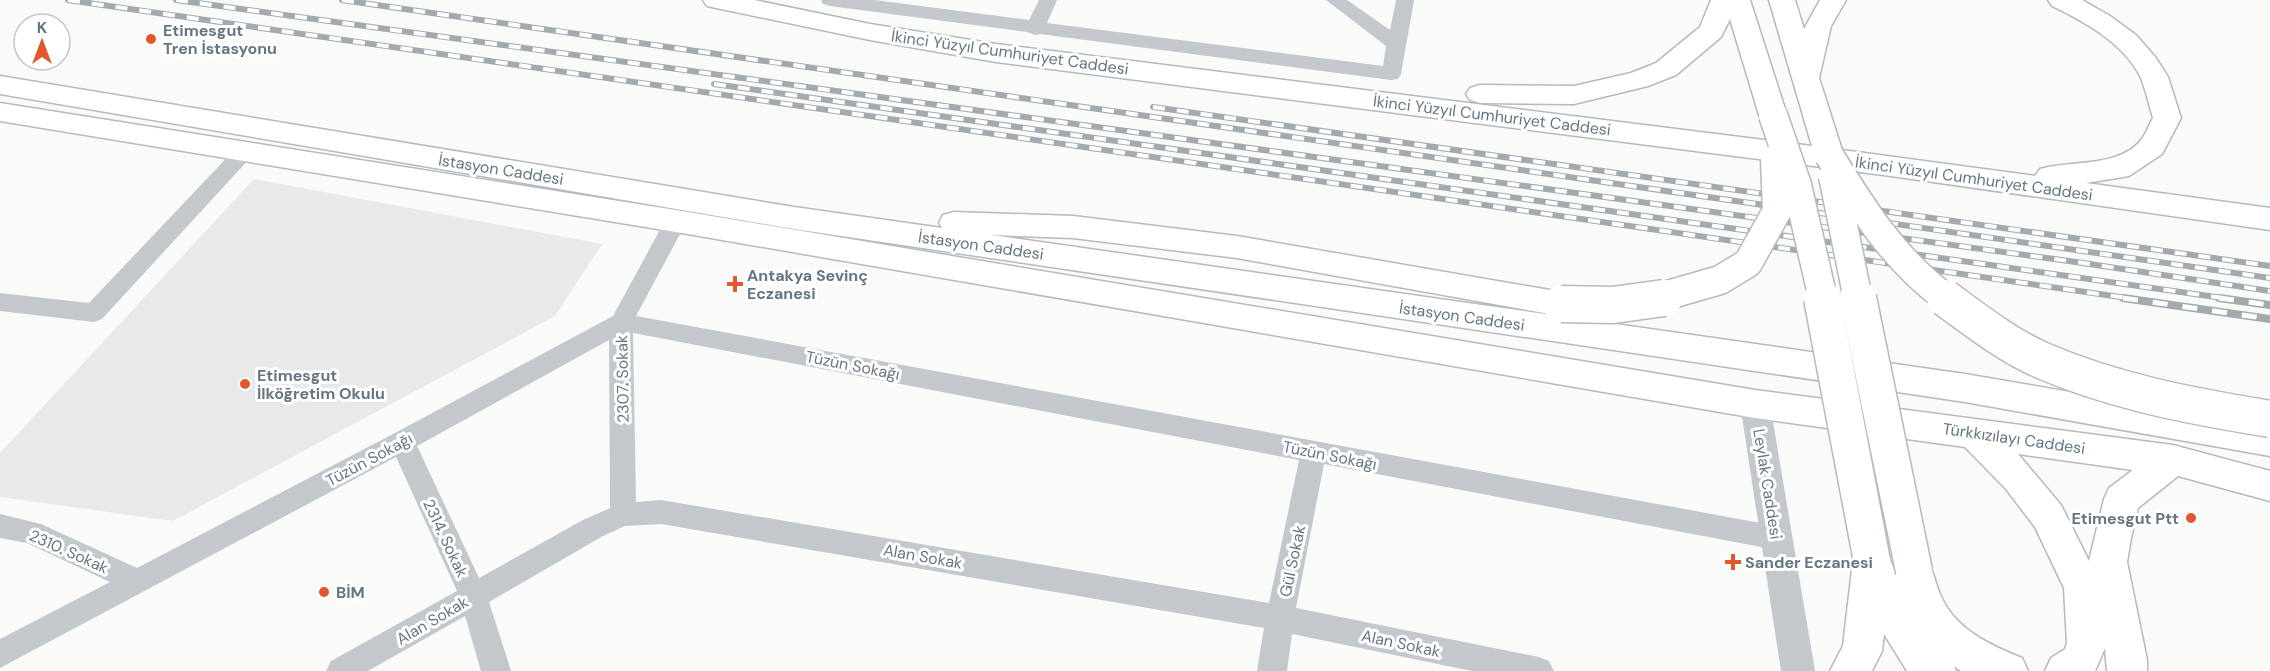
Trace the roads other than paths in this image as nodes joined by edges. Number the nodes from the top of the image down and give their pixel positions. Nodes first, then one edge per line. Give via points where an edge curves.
1 (716, 0) edge
2 (830, 0) edge
3 (1048, 0) edge
4 (1335, 0) edge
5 (1405, 0) edge
6 (1725, 0) edge
7 (1737, 0) edge
8 (1782, 0) edge
9 (1833, 0) edge
10 (2061, 0) edge
11 (855, 2) edge
12 (1035, 29) junction
13 (1396, 44) junction
14 (1806, 78) junction
15 (0, 85) edge
16 (1282, 88) junction
17 (0, 112) edge
18 (1773, 115) junction
19 (244, 152) junction
20 (1829, 155) junction
21 (1891, 166) junction
22 (794, 218) junction
23 (2270, 219) edge
24 (676, 221) junction
25 (0, 302) edge
26 (621, 322) junction
27 (1755, 404) junction
28 (2270, 418) edge
29 (1974, 433) junction
30 (2270, 441) edge
31 (402, 442) junction
32 (1314, 452) junction
33 (2173, 460) junction
34 (2270, 478) edge
35 (2270, 486) edge
36 (623, 515) junction
37 (0, 526) edge
38 (1777, 538) junction
39 (1872, 561) junction
40 (137, 581) junction
41 (473, 596) junction
42 (1280, 618) junction
43 (0, 654) edge
44 (341, 671) edge
45 (496, 671) edge
46 (1272, 671) edge
47 (1539, 671) edge
48 (1798, 671) edge
49 (1850, 671) edge
50 (1935, 671) edge
51 (2008, 671) edge
52 (2065, 671) edge
53 (2127, 671) edge

1 - 16 main road, İkinci Yüzyıl Cumhuriyet Caddesi via 996,53
2 - 11 street
3 - 12 street
4 - 13 street
5 - 13 street
6 - 16 main road via 1712,31 1666,69 1622,85 1574,95
7 - 18 main road
8 - 14 main road
9 - 14 main road via 1824,10
10 - 21 main road via 2111,29 2137,52 2154,76 2167,118 2152,147 2120,169 2049,176
11 - 12 street
12 - 13 street via 1391,74
14 - 20 main road
15 - 22 main road, İstasyon Caddesi
16 - 21 main road, İkinci Yüzyıl Cumhuriyet Caddesi
17 - 19 main road, İstasyon Caddesi
18 - 22 main road, bridge via 1777,212 1748,263 1720,280 1663,298 1613,305 1561,304 1237,247 1073,227
18 - 39 main road, bridge via 1797,185 1810,243
19 - 24 main road, İstasyon Caddesi
19 - 25 street via 94,313
20 - 28 main road, bridge via 1871,223 1922,281 1983,326 2039,359 2114,388 2174,403
20 - 51 main road, bridge via 1914,571 1927,610 1968,654 1989,667
21 - 23 main road, İkinci Yüzyıl Cumhuriyet Caddesi
22 - 30 main road, İstasyon Caddesi via 1965,388
24 - 26 street, 2307. Sokak
24 - 27 main road, İstasyon Caddesi
26 - 31 street, Tüzün Sokağı
26 - 32 street, Tüzün Sokağı
26 - 36 street, 2307. Sokak
27 - 29 main road, Türkkızılayı Caddesi
27 - 38 street, Leylak Caddesi
29 - 33 main road, Türkkızılayı Caddesi
29 - 52 main road via 2019,478 2048,516 2083,588 2087,643 2079,662
31 - 40 street, Tüzün Sokağı
31 - 41 street, 2314. Sokak
32 - 38 street, Tüzün Sokağı
32 - 42 street, Gül Sokak
33 - 34 main road
33 - 35 main road, Türkkızılayı Caddesi
33 - 53 main road via 2122,499 2112,538 2109,562
36 - 41 street, Alan Sokak
36 - 42 street, Alan Sokak via 676,513
37 - 40 street, 2310. Sokak via 31,532
38 - 48 street, Leylak Caddesi
39 - 49 main road via 1862,651
39 - 50 main road via 1907,636
40 - 43 street, Tüzün Sokağı
41 - 44 street, Alan Sokak
41 - 45 street, 2314. Sokak
42 - 46 street, Gül Sokak
42 - 47 street, Alan Sokak

